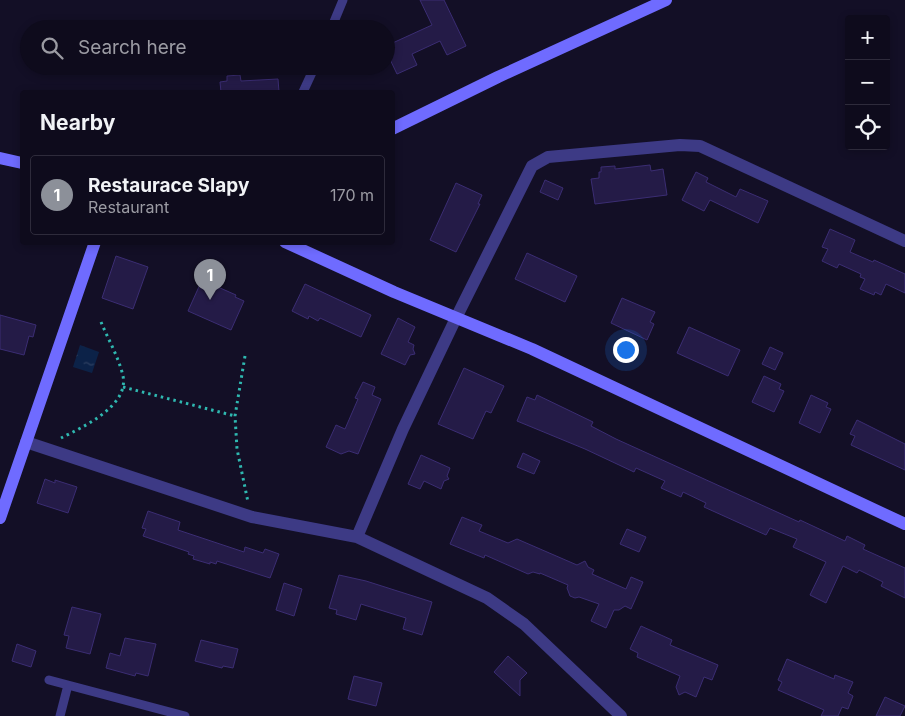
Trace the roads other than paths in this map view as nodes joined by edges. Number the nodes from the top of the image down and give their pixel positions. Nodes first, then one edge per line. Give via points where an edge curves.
1 (344, 0) edge
2 (666, 0) edge
3 (335, 20) edge
4 (310, 75) edge
5 (304, 90) edge
6 (395, 128) edge
7 (0, 158) edge
8 (20, 163) edge
9 (905, 241) edge
10 (94, 245) edge
11 (292, 245) edge
12 (456, 318) junction
13 (26, 442) junction
14 (0, 518) edge
15 (905, 524) edge
16 (357, 537) junction
17 (49, 680) dead end
18 (68, 685) junction
19 (60, 716) edge
20 (185, 716) edge
21 (621, 716) edge

1 - 3 lane
2 - 6 street
4 - 5 lane
7 - 8 street
9 - 12 street via 700,146 548,157 532,166
10 - 13 street
11 - 12 street
12 - 15 street via 532,349
12 - 16 street via 403,429
13 - 14 street
13 - 16 street via 252,517
16 - 21 street via 487,598 524,624
17 - 18 lane
18 - 19 lane
18 - 20 lane

